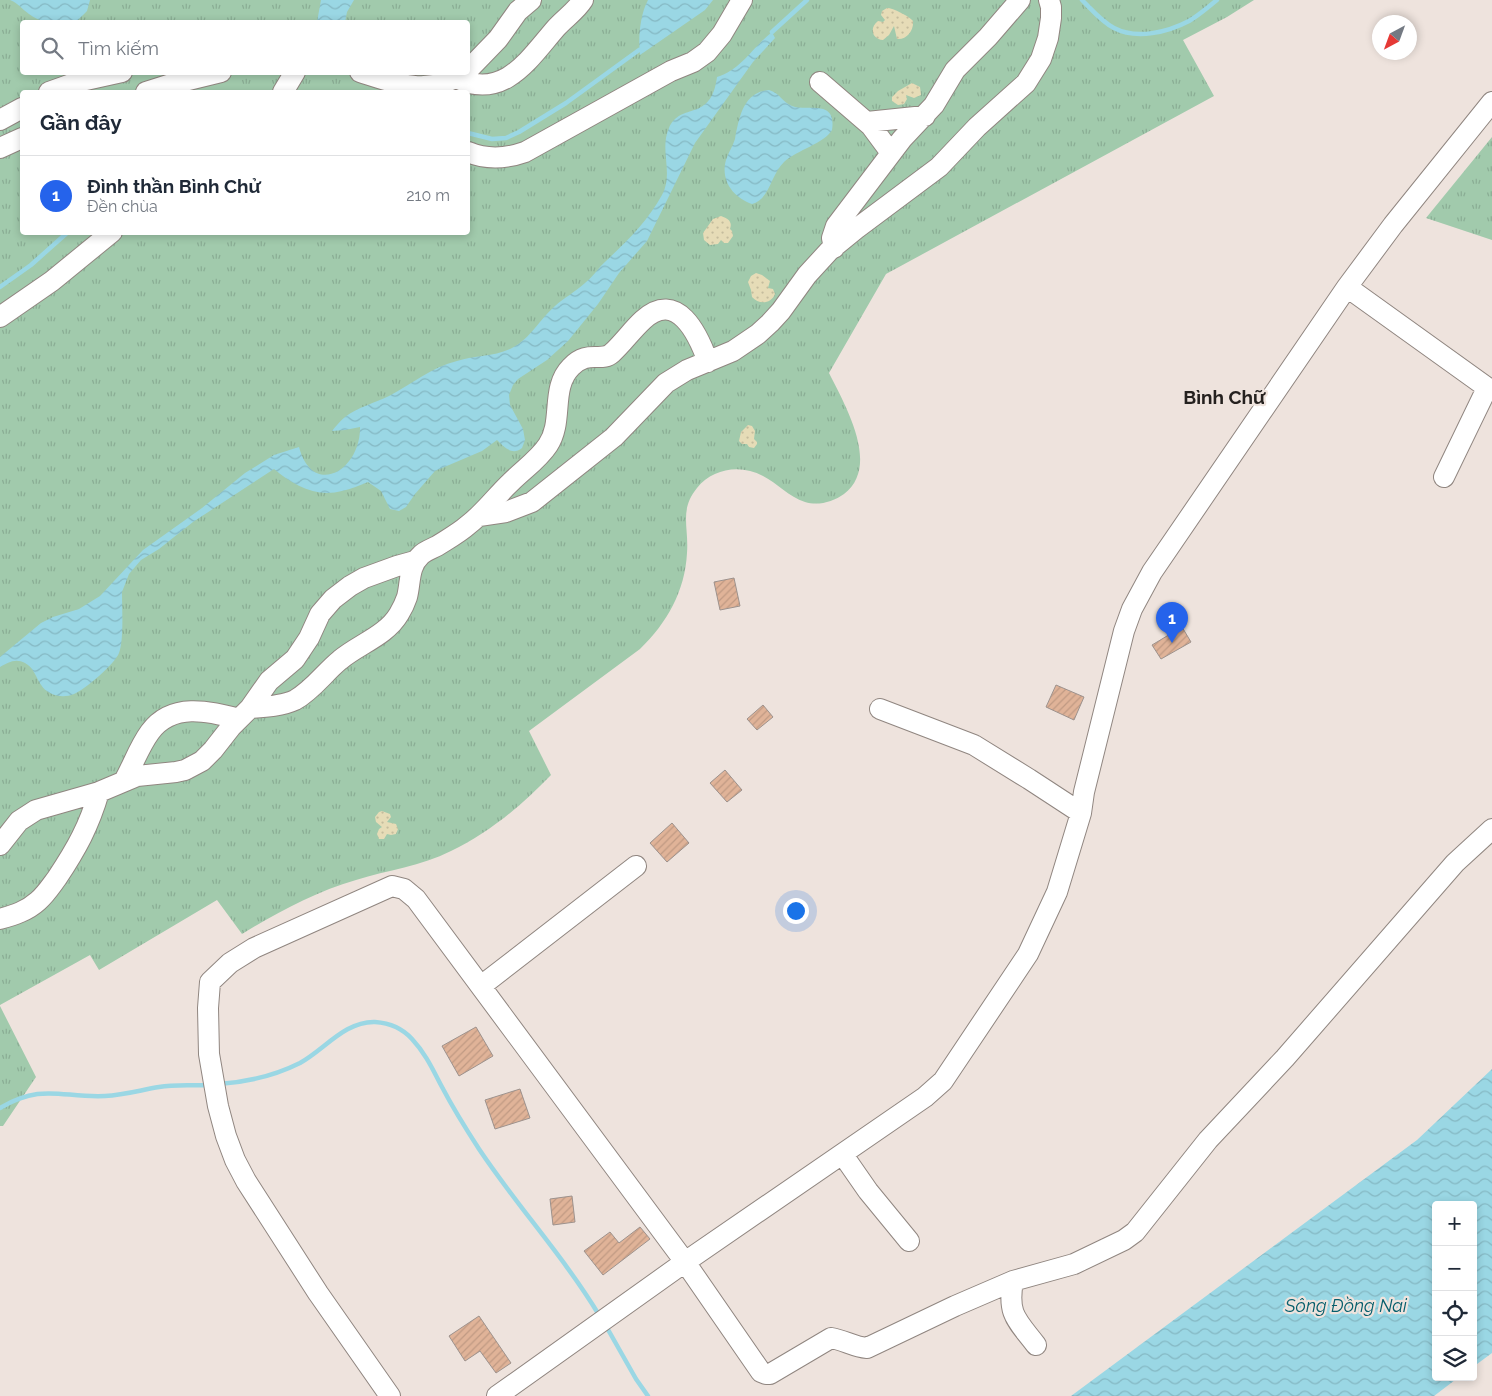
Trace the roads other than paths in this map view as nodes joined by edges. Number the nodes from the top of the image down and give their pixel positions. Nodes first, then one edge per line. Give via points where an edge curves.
1 (531, 0) edge
2 (583, 0) edge
3 (742, 0) edge
4 (1020, 0) edge
5 (1049, 0) edge
6 (470, 67) edge
7 (108, 75) edge
8 (209, 75) edge
9 (293, 75) edge
10 (370, 75) edge
11 (461, 75) edge
12 (464, 75) edge
13 (820, 82) dead end
14 (55, 90) edge
15 (153, 90) edge
16 (284, 90) edge
17 (1492, 102) edge
18 (20, 109) edge
19 (924, 116) junction
20 (0, 120) edge
21 (867, 122) junction
22 (20, 139) edge
23 (0, 148) edge
24 (470, 153) edge
25 (891, 153) junction
26 (108, 235) edge
27 (834, 248) junction
28 (1347, 287) junction
29 (0, 317) edge
30 (708, 362) junction
31 (1489, 390) edge
32 (1444, 477) dead end
33 (479, 516) junction
34 (415, 561) junction
35 (880, 708) dead end
36 (245, 713) junction
37 (124, 781) junction
38 (99, 792) junction
39 (1081, 813) junction
40 (1492, 830) edge
41 (0, 845) edge
42 (636, 866) dead end
43 (0, 920) edge
44 (481, 986) junction
45 (843, 1155) junction
46 (909, 1241) dead end
47 (685, 1262) junction
48 (1013, 1281) junction
49 (1036, 1345) dead end
50 (390, 1396) edge
51 (497, 1396) edge

1 - 6 street
2 - 12 street via 532,58 512,75 482,85 473,84
3 - 24 street via 715,44 693,62 525,152 502,158
4 - 19 street via 955,70
5 - 27 street via 1051,18 1047,44 1036,70 1026,83 939,167
7 - 14 street
8 - 15 street
9 - 16 street
10 - 11 street via 419,87 438,85
13 - 21 street
17 - 28 street
18 - 20 street
19 - 21 street
19 - 25 street
21 - 25 street
22 - 23 street
25 - 27 street via 836,226 832,238
26 - 29 street via 59,276
27 - 30 street via 807,275 770,323 739,347
28 - 31 street
28 - 39 street via 1141,590 1124,631
30 - 33 street via 687,370 666,384 614,437 532,502 506,512
30 - 33 street via 700,341 687,322 674,310 662,308 643,320 610,354 589,356 576,362 560,385 556,427 548,446
31 - 32 street
33 - 34 street
34 - 36 street via 364,578 333,599 320,614 299,654 269,681
34 - 36 street via 403,607 390,625 341,658 294,700
35 - 39 street via 974,746
36 - 37 street via 209,756 194,766
36 - 37 street via 194,710 165,718 151,731
37 - 38 street
38 - 41 street via 65,800 27,815
38 - 43 street via 80,844 52,886 27,909
39 - 45 street via 1057,892 1028,954 948,1074 925,1097
40 - 48 street via 1455,863 1285,1058 1208,1140 1135,1232 1074,1264
42 - 44 street
44 - 47 street
44 - 50 street via 416,898 404,889 392,886 254,948 230,963 210,982 209,1054 229,1144 246,1181 318,1293
45 - 46 street
45 - 47 street
47 - 48 street via 735,1337 761,1372 766,1374 831,1338 867,1348
47 - 51 street
48 - 49 street via 1012,1309

